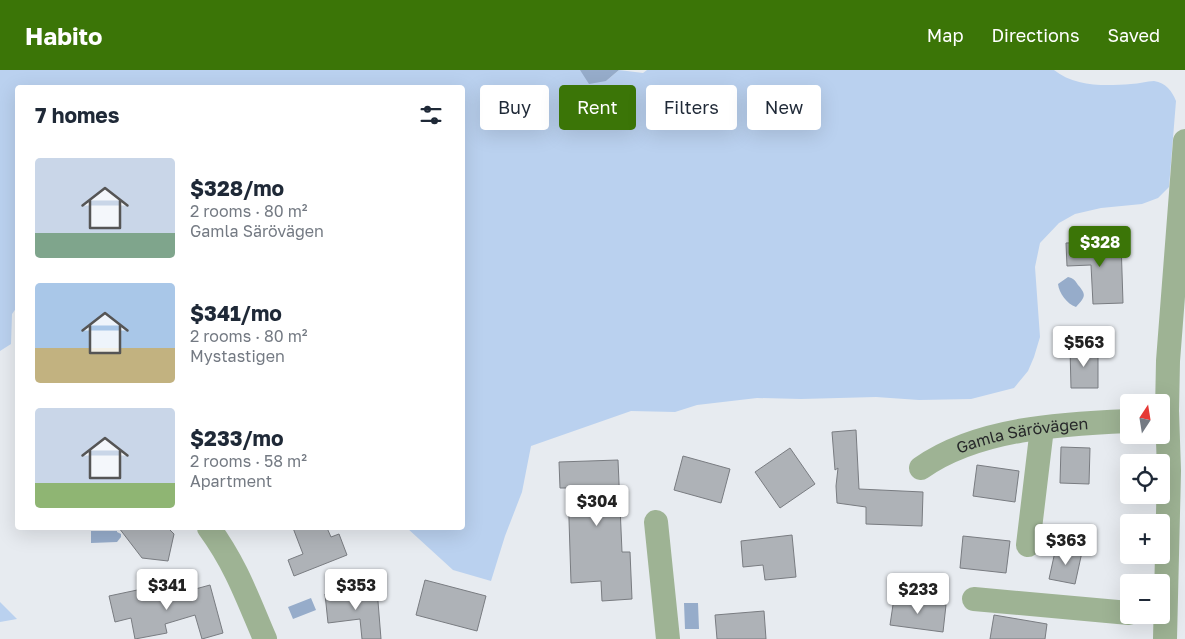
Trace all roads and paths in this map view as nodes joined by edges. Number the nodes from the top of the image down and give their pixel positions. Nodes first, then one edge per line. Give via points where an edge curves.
1 (1185, 142) edge
2 (1167, 394) edge
3 (1120, 421) edge
4 (1042, 428) junction
5 (1170, 434) edge
6 (1177, 449) edge
7 (921, 468) dead end
8 (656, 522) dead end
9 (210, 530) edge
10 (1028, 545) dead end
11 (1163, 574) edge
12 (974, 599) dead end
13 (1120, 612) edge
14 (265, 639) edge
15 (668, 639) edge

1 - 2 street
3 - 4 street, Gamla Särövägen
4 - 7 street, Gamla Särövägen via 988,438 955,449
4 - 10 street
5 - 6 street
6 - 11 street via 1169,471
8 - 15 street
9 - 14 street via 237,572
12 - 13 street

